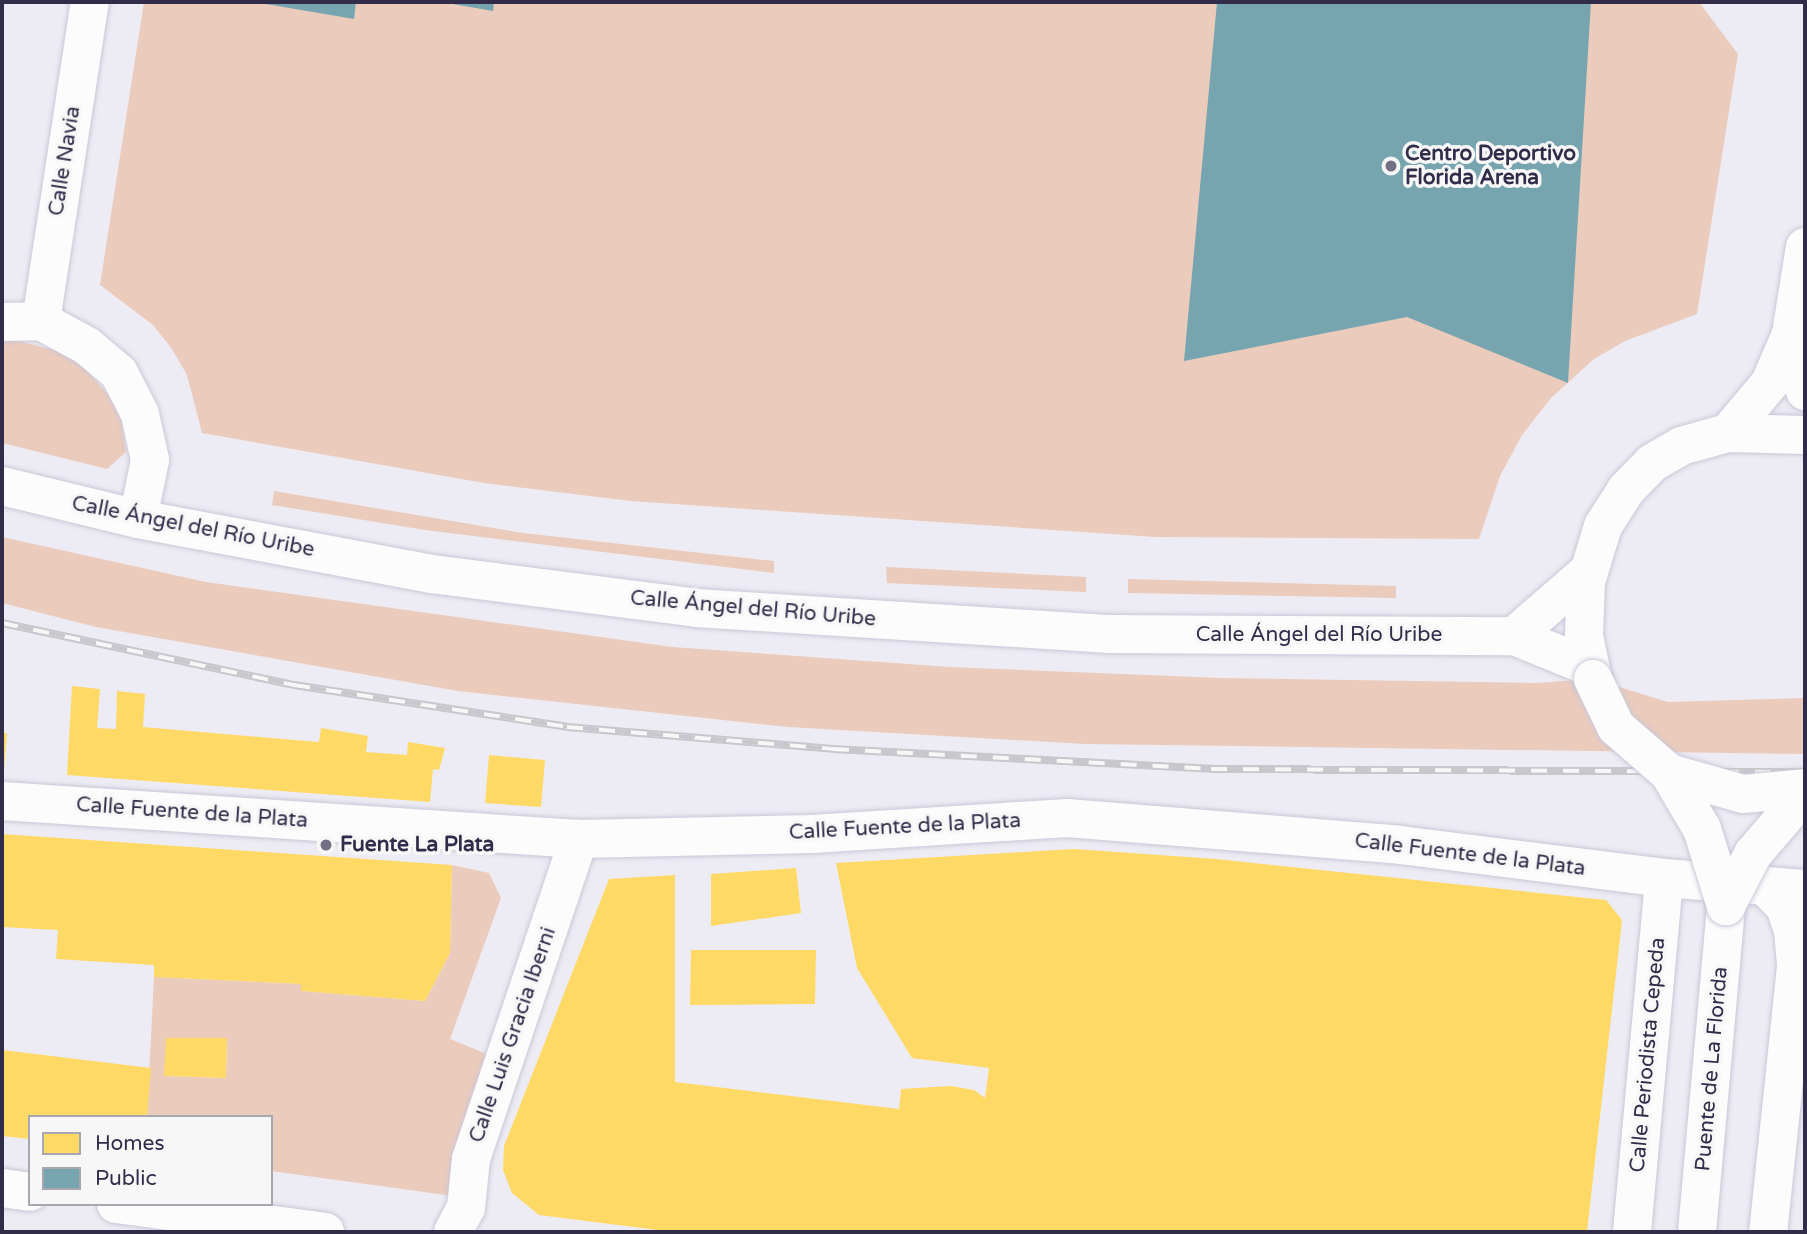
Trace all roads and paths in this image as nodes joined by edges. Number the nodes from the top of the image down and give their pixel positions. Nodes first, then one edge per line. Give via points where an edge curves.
1 (90, 2) edge
2 (1805, 247) edge
3 (41, 321) junction
4 (2, 322) edge
5 (1791, 334) junction
6 (1805, 391) edge
7 (1728, 433) junction
8 (1805, 435) edge
9 (2, 486) edge
10 (138, 519) junction
11 (1589, 571) junction
12 (1514, 636) junction
13 (1592, 673) junction
14 (1668, 773) junction
15 (1805, 790) edge
16 (2, 801) edge
17 (579, 839) junction
18 (1664, 878) junction
19 (1764, 885) junction
20 (1805, 889) edge
21 (1726, 906) junction
22 (2, 1188) edge
23 (28, 1192) edge
24 (131, 1206) edge
25 (325, 1232) edge
26 (453, 1232) edge
27 (1632, 1232) edge
28 (1697, 1232) edge
29 (1768, 1232) edge

1 - 3 street, Calle Navia
2 - 5 street
3 - 4 street
3 - 10 street via 87,346 118,373 140,414 150,460
5 - 6 street
5 - 7 street via 1770,383
7 - 8 street
7 - 11 street via 1681,446 1652,463 1626,490 1603,526
9 - 10 street, Calle Ángel del Río Uribe
10 - 12 street, Calle Ángel del Río Uribe via 432,574 696,608 1107,634
11 - 12 street
11 - 13 street via 1583,609
12 - 13 street, Calle Ángel del Río Uribe
13 - 14 street, bridge via 1616,727 1631,745
14 - 15 street, bridge via 1743,794
14 - 21 street, Puente de La Florida, bridge via 1702,829
15 - 21 street, Puente de La Florida, bridge via 1753,853
16 - 17 street, Calle Fuente de la Plata
17 - 18 street, Calle Fuente de la Plata via 812,834 1067,818 1400,845
17 - 26 street, Calle Luis Gracia Iberni via 471,1160 466,1208
18 - 19 street, Calle Fuente de la Plata
18 - 27 street, Calle Periodista Cepeda
19 - 20 street, Calle Fuente de la Plata
19 - 29 street via 1785,907 1793,930 1796,967
21 - 28 street, Puente de La Florida
22 - 23 street
24 - 25 street

